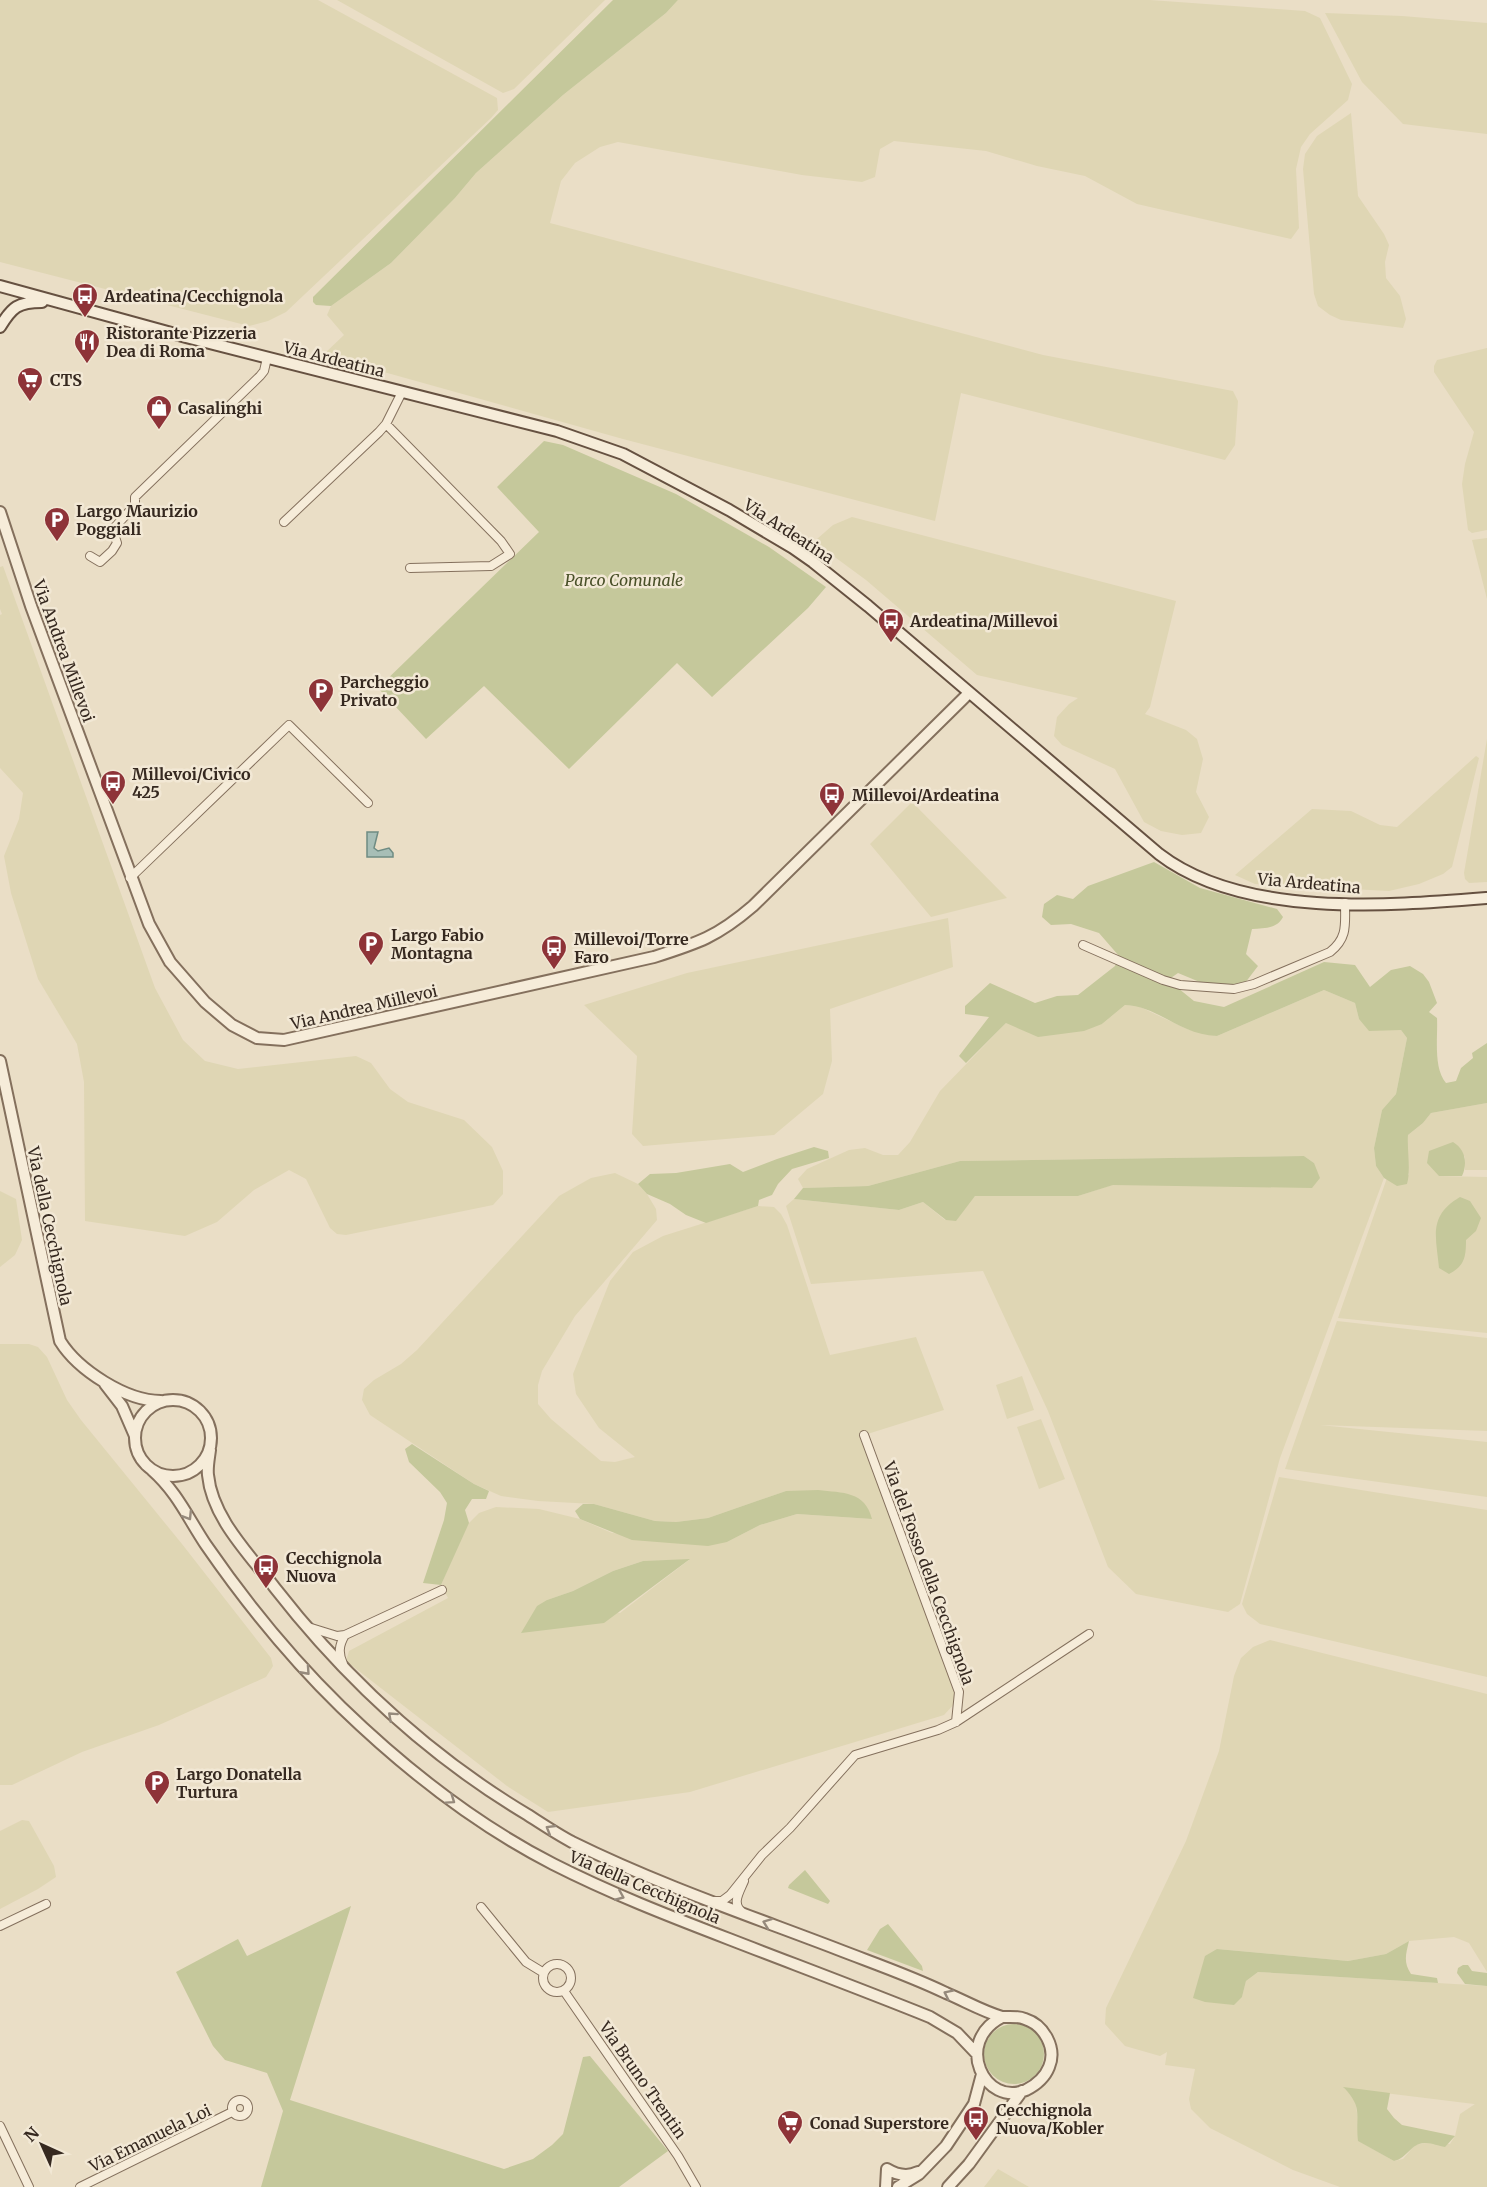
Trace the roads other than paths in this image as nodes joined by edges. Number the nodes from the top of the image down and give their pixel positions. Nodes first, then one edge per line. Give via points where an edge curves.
1 (0, 286) edge
2 (51, 302) junction
3 (0, 327) edge
4 (267, 358) junction
5 (402, 392) junction
6 (386, 424) junction
7 (0, 512) edge
8 (284, 522) dead end
9 (3, 528) edge
10 (90, 556) dead end
11 (410, 568) dead end
12 (969, 693) junction
13 (368, 802) dead end
14 (130, 878) junction
15 (1487, 898) edge
16 (1345, 903) junction
17 (1083, 945) dead end
18 (0, 1061) edge
19 (101, 1380) junction
20 (161, 1401) junction
21 (864, 1435) dead end
22 (135, 1436) junction
23 (210, 1450) junction
24 (152, 1470) junction
25 (442, 1590) dead end
26 (304, 1625) junction
27 (1089, 1634) dead end
28 (345, 1635) junction
29 (345, 1670) junction
30 (956, 1722) junction
31 (745, 1877) junction
32 (709, 1900) junction
33 (46, 1904) dead end
34 (482, 1907) dead end
35 (745, 1914) junction
36 (0, 1926) edge
37 (544, 1972) junction
38 (564, 1991) junction
39 (1002, 2017) junction
40 (977, 2054) junction
41 (982, 2074) junction
42 (1022, 2091) junction
43 (232, 2112) dead end
44 (0, 2126) edge
45 (926, 2167) junction
46 (29, 2187) edge
47 (80, 2187) edge
48 (696, 2187) edge
49 (886, 2187) edge
50 (898, 2187) edge
51 (948, 2187) edge

1 - 2 street, Via Ardeatina
2 - 3 street via 18,305
2 - 4 street, Via Ardeatina
4 - 5 street, Via Ardeatina
4 - 10 street via 260,376 135,497 135,505 114,528 117,543 112,551 100,562
5 - 6 street
5 - 12 street, Via Ardeatina via 580,438 623,454 695,491 804,555
6 - 8 street
6 - 11 street via 510,554 491,566
7 - 9 street, Via Andrea Millevoi
9 - 14 street, Via Andrea Millevoi
12 - 14 street, Via Andrea Millevoi via 753,906 703,941 654,957 284,1040 248,1035 205,1002 170,962
12 - 16 street, Via Ardeatina via 1135,834 1186,872 1216,885 1259,895
13 - 14 street via 289,725
15 - 16 street, Via Ardeatina
16 - 17 street via 1343,935 1340,944 1330,952 1234,989 1180,985
18 - 19 street, Via della Cecchignola via 57,1331 67,1352
19 - 20 street, Via della Cecchignola via 134,1396
19 - 22 street, Via della Cecchignola via 122,1406
20 - 22 street via 140,1419
20 - 23 street via 181,1400 203,1413 211,1430
21 - 30 street, Via del Fosso della Cecchignola via 959,1692
22 - 24 street via 136,1449
23 - 24 street via 192,1472 167,1476
23 - 26 street, Via della Cecchignola via 208,1474 220,1513
24 -> 40 street, Via della Cecchignola via 167,1483 219,1563 308,1673 372,1736 436,1790 506,1837 603,1889 930,2017 957,2033
25 - 28 street
26 - 28 street
26 - 29 street, Via della Cecchignola
27 - 30 street
28 - 29 street via 339,1650
32 -> 29 street, Via della Cecchignola via 569,1840 493,1794 409,1732
30 - 31 street via 855,1755
31 - 32 street via 722,1901
31 - 35 street via 736,1898 737,1907
32 - 35 street, Via della Cecchignola
33 - 36 street
34 - 37 street, Via Bruno Trentin via 522,1958
39 -> 35 street, Via della Cecchignola
37 - 38 street, Via Bruno Trentin via 542,1978 547,1989
37 - 38 street via 552,1965 564,1966 570,1982
38 - 48 street, Via Bruno Trentin
39 - 40 street via 980,2037
39 - 42 street via 1033,2022 1050,2045 1052,2055 1045,2075
40 - 41 street
41 - 42 street via 1005,2092
41 - 45 street via 974,2104 946,2146
42 - 51 street
43 - 47 street, Via Emanuela Loi
44 - 46 street
45 - 49 street via 911,2175 887,2169
45 - 50 street

